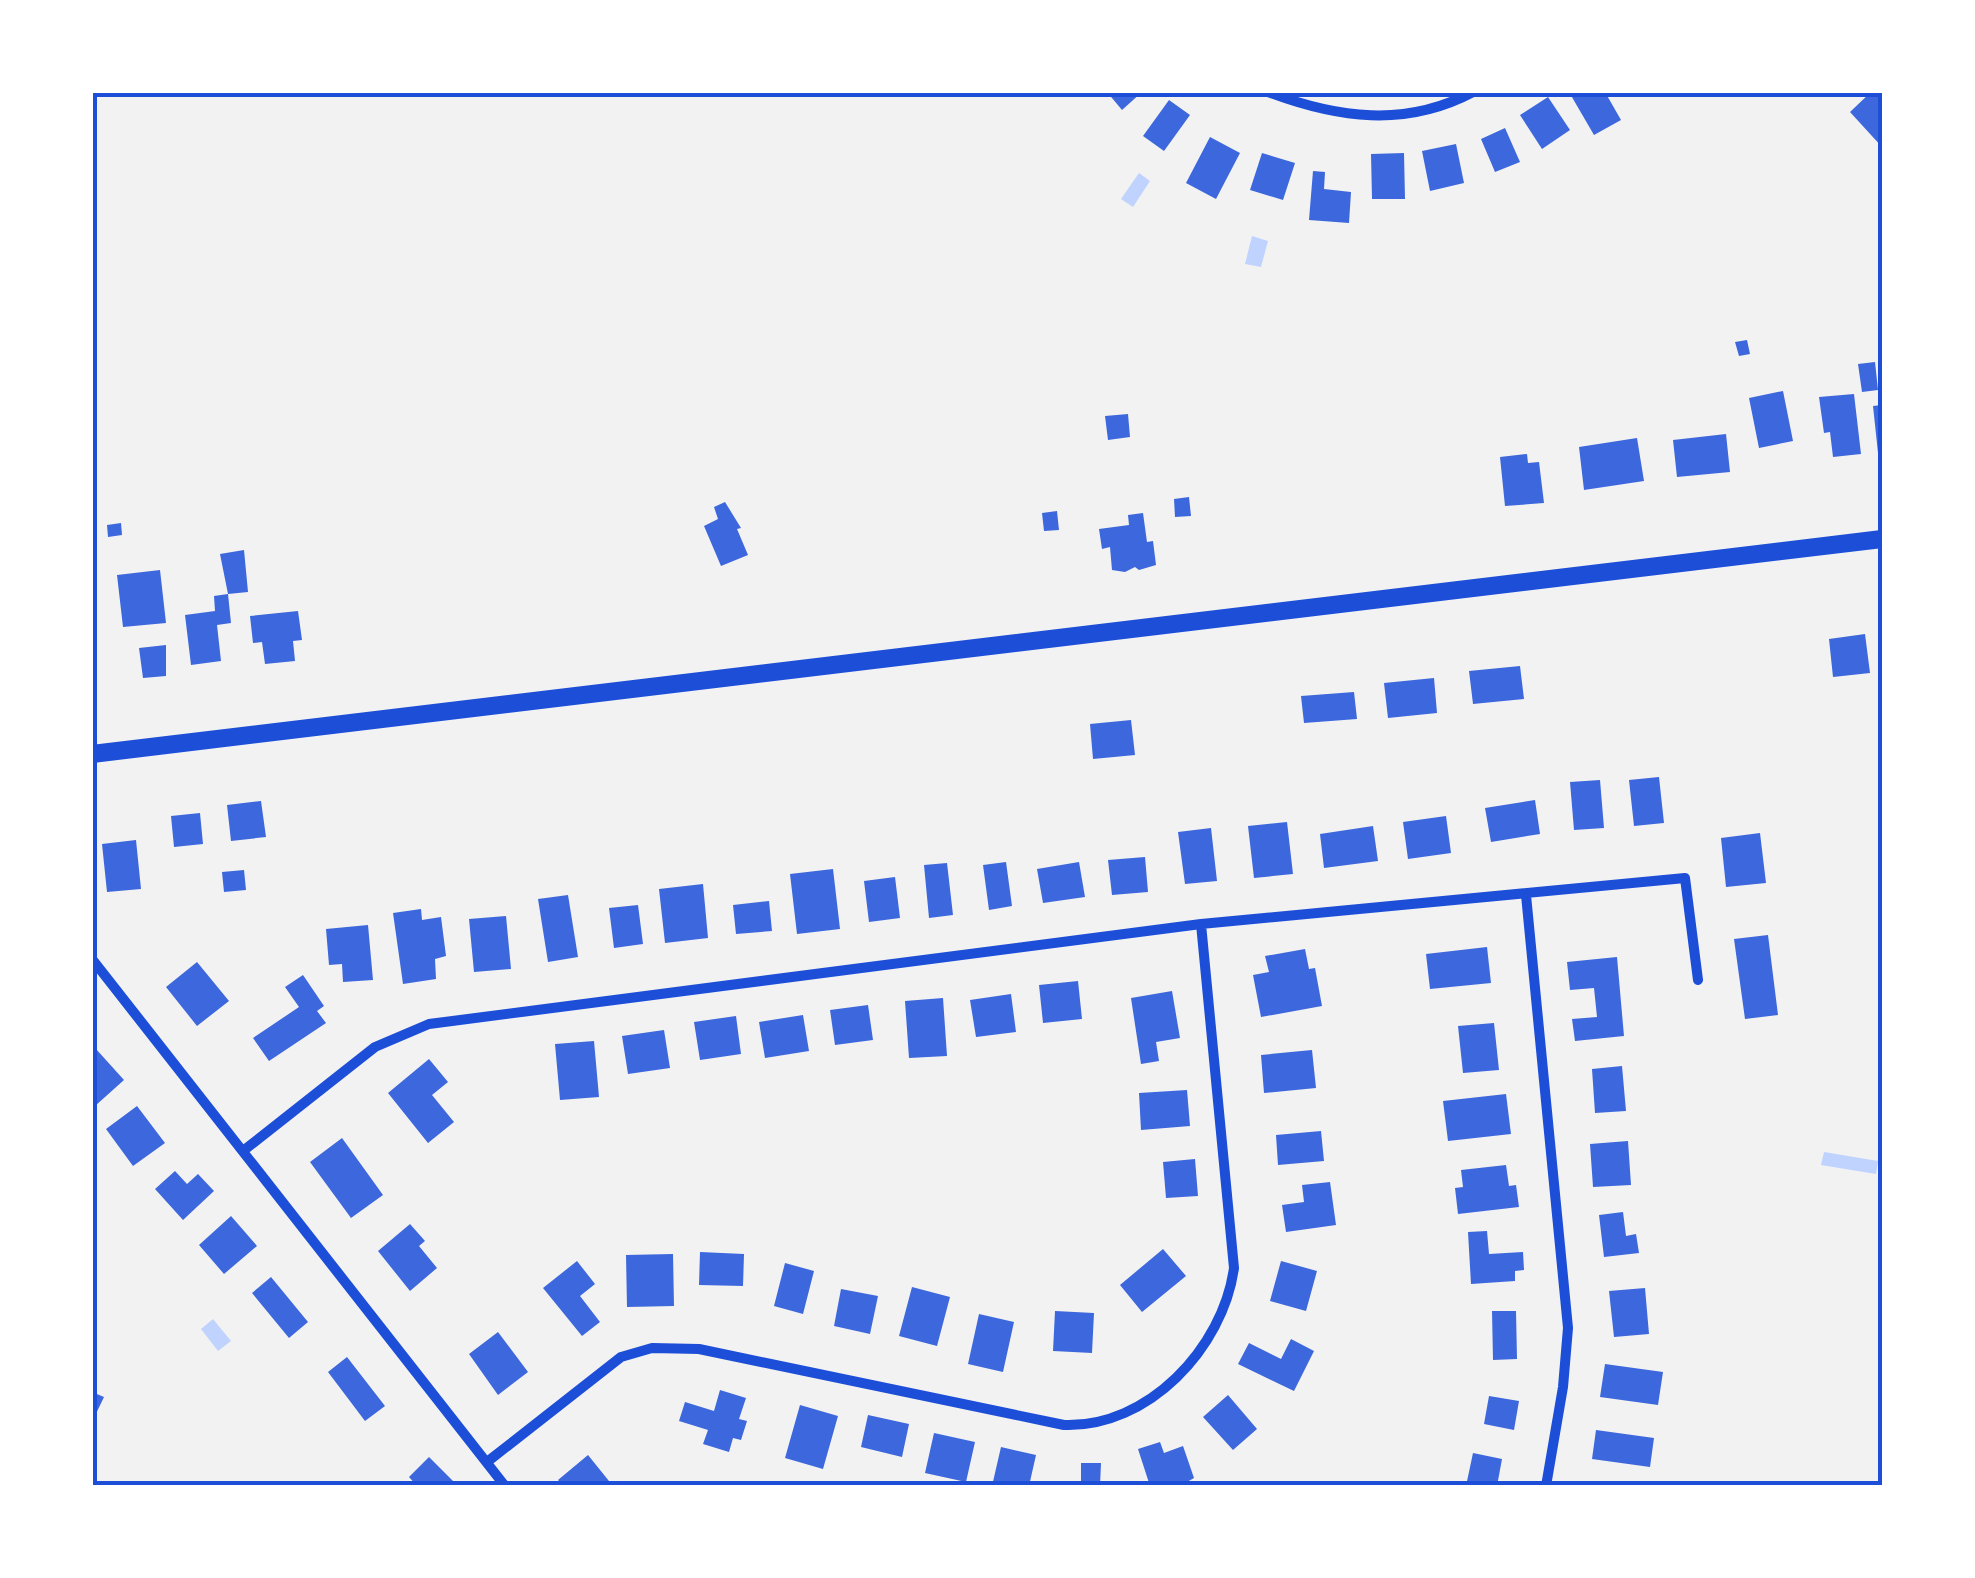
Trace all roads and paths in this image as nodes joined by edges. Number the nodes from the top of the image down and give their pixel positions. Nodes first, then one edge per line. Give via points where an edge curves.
1 (1268, 92) edge
2 (1473, 92) edge
3 (1882, 540) edge
4 (92, 754) edge
5 (1526, 895) junction
6 (1201, 924) junction
7 (92, 959) edge
8 (1698, 980) dead end
9 (243, 1151) junction
10 (487, 1462) junction
11 (505, 1486) edge
12 (1546, 1486) edge

1 - 2 street via 1337,114 1379,116 1416,113
3 - 4 main road
5 - 6 street
5 - 8 street via 1685,878
5 - 12 street via 1568,1328
6 - 9 street via 428,1024 375,1047
6 - 10 street via 1234,1268 1210,1336 1165,1387 1102,1422 1064,1424 698,1349 652,1348 613,1362
7 - 9 street
9 - 10 street
10 - 11 street

